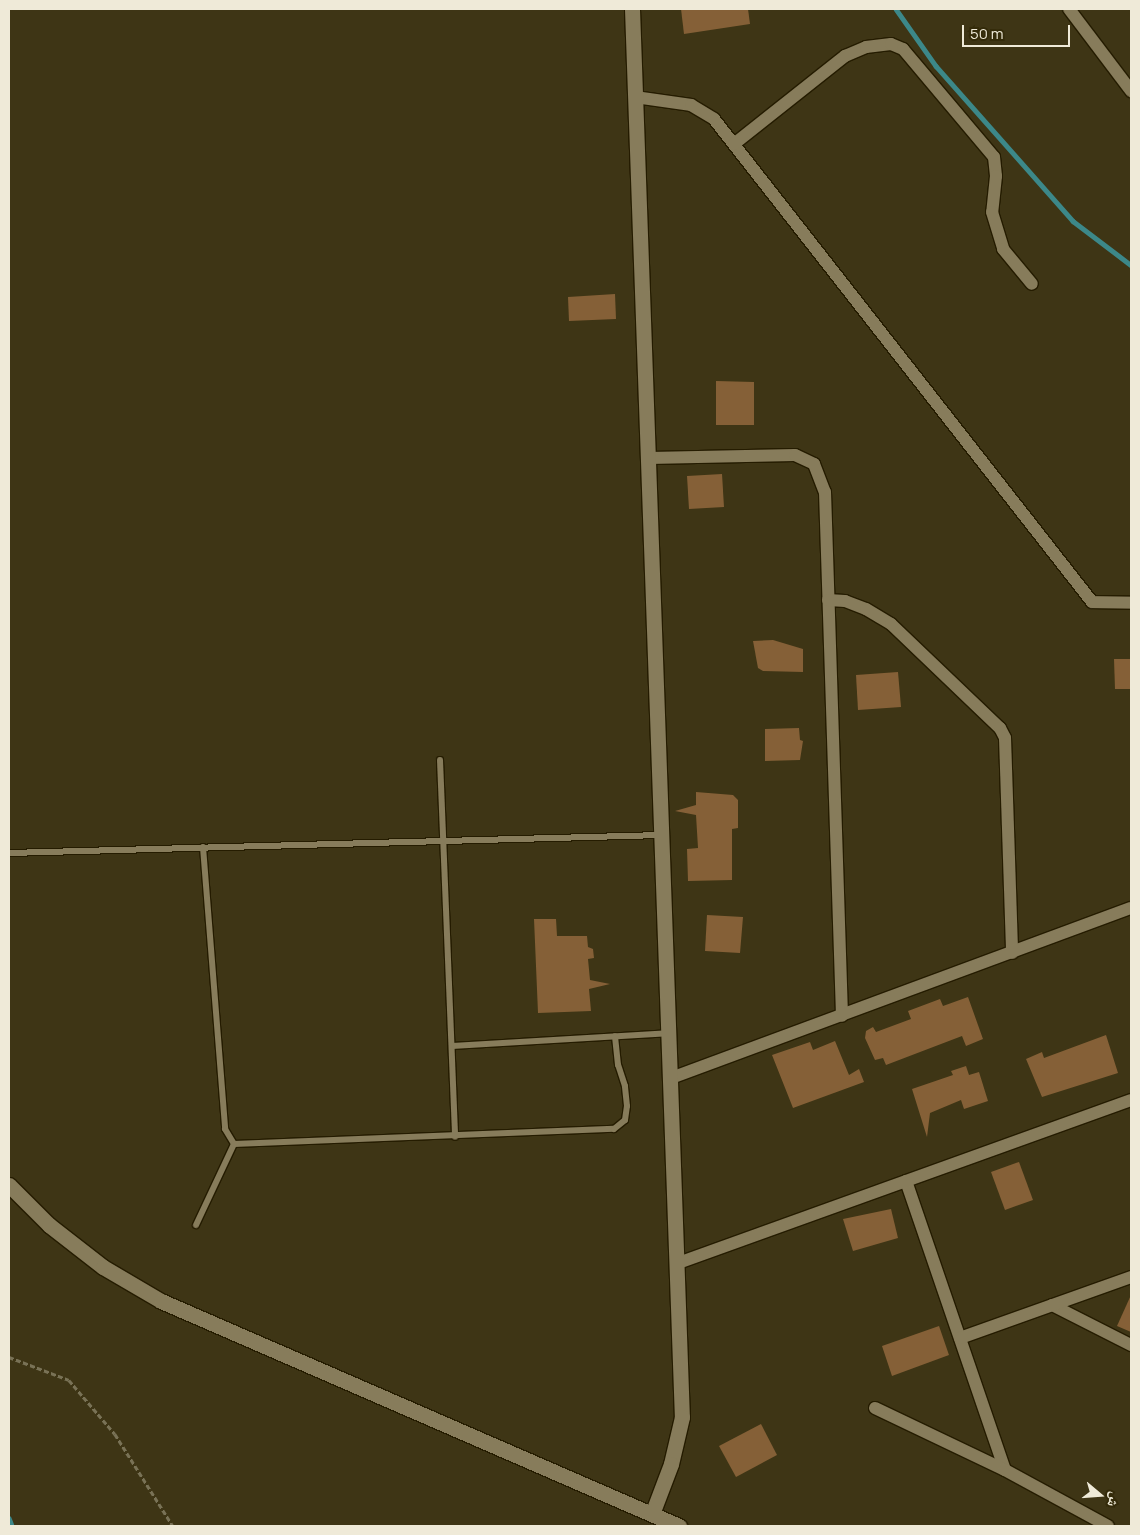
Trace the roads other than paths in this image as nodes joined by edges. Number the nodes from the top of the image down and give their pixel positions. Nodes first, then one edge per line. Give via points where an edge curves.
1 (632, 9) edge
2 (1068, 9) edge
3 (1131, 91) edge
4 (635, 97) junction
5 (734, 144) junction
6 (1032, 284) dead end
7 (648, 458) junction
8 (828, 600) junction
9 (1131, 603) edge
10 (440, 760) dead end
11 (662, 835) junction
12 (446, 841) junction
13 (203, 848) junction
14 (9, 853) edge
15 (1131, 908) edge
16 (1012, 953) junction
17 (842, 1016) junction
18 (670, 1033) junction
19 (615, 1036) junction
20 (452, 1046) junction
21 (671, 1078) junction
22 (1131, 1100) edge
23 (455, 1137) junction
24 (234, 1144) junction
25 (906, 1180) junction
26 (9, 1184) edge
27 (196, 1225) dead end
28 (678, 1263) junction
29 (1131, 1277) edge
30 (1052, 1305) junction
31 (960, 1338) junction
32 (1131, 1345) edge
33 (875, 1408) dead end
34 (1005, 1470) junction
35 (652, 1514) junction
36 (679, 1526) edge
37 (1108, 1526) edge

1 - 4 street
2 - 3 street
4 - 5 street via 691,105 714,119
4 - 7 street
5 - 6 street via 845,56 866,47 891,44 903,48 994,157 996,176 992,212 1003,249
5 - 9 street via 1092,602
7 - 8 street via 777,454 795,456 814,464 824,492
7 - 11 street
8 - 16 street via 845,601 866,609 891,624 1000,728 1006,738
8 - 17 street
10 - 12 lane
11 - 12 lane
11 - 18 street
12 - 13 lane
12 - 20 lane
13 - 14 lane
13 - 24 lane via 224,1129
15 - 16 street
16 - 17 street
17 - 21 street
18 - 19 lane
18 - 21 street
19 - 20 lane
19 - 23 lane via 627,1106 621,1125 607,1129
20 - 23 lane
21 - 28 street
22 - 25 street
23 - 24 lane
24 - 27 lane
25 - 28 street
25 - 31 street
26 - 35 street via 49,1225 103,1267 161,1301
28 - 35 street via 682,1417 672,1464
29 - 30 street
30 - 31 street
30 - 32 street
31 - 34 street
33 - 34 street
34 - 37 street
35 - 36 street

